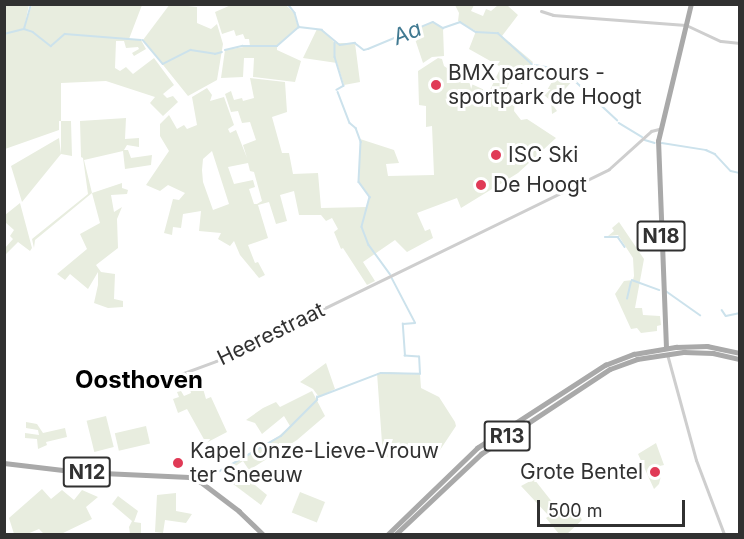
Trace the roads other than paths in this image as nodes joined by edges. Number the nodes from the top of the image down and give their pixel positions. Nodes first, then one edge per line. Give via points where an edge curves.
1 (691, 4) edge
2 (540, 11) dead end
3 (686, 25) junction
4 (740, 43) edge
5 (659, 129) junction
6 (667, 351) junction
7 (740, 353) edge
8 (740, 359) edge
9 (151, 385) dead end
10 (520, 424) junction
11 (4, 463) edge
12 (263, 534) edge
13 (388, 534) edge
14 (396, 534) edge
15 (724, 534) edge

1 - 3 main road, N18
2 - 3 street
3 - 4 street via 721,41
3 - 5 main road, N18
5 - 6 main road, N18
5 - 9 street, Heerestraat via 651,131 609,169 216,361
6 - 7 main road, R13 via 707,346
6 - 8 main road, R13
6 - 10 main road, R13 via 610,369
6 - 15 street via 696,460
10 - 13 main road, R13 via 461,461
10 - 14 main road, R13 via 466,466
11 - 12 main road, N12 via 100,473 184,476 198,480

